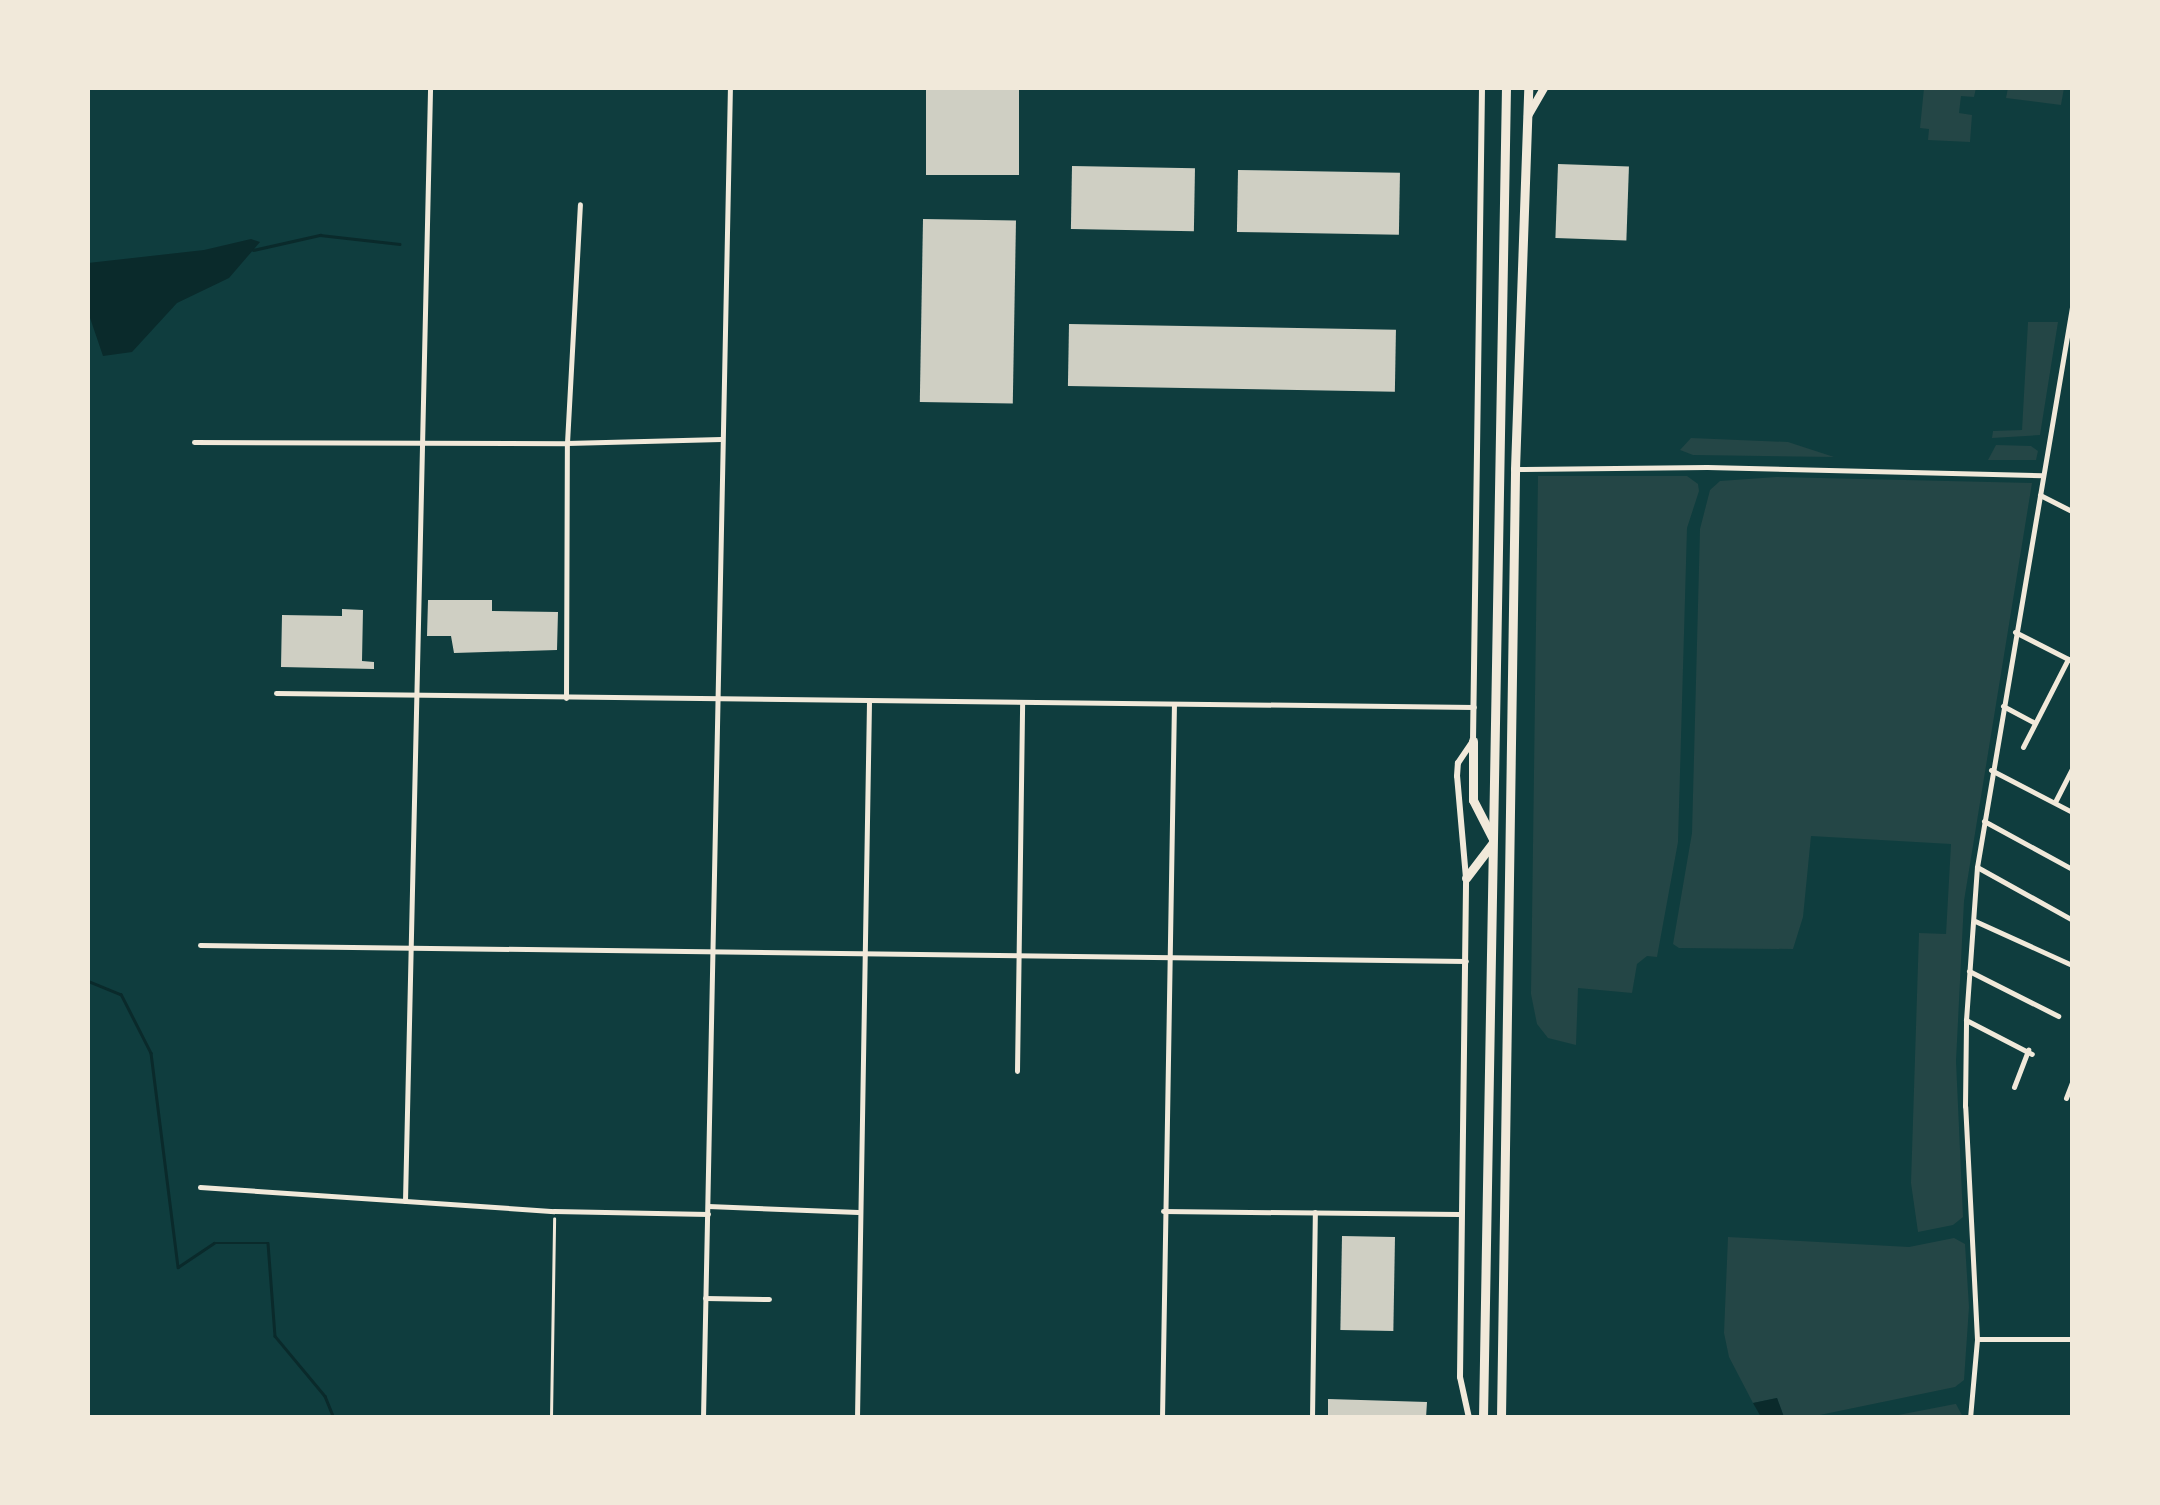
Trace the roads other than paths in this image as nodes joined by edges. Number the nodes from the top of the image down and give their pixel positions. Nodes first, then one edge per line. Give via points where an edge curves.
1 (430, 88) edge
2 (730, 88) edge
3 (1482, 88) edge
4 (1506, 88) edge
5 (1528, 88) edge
6 (1544, 88) edge
7 (1526, 120) junction
8 (580, 204) dead end
9 (2072, 307) edge
10 (2069, 351) edge
11 (721, 439) junction
12 (420, 440) junction
13 (194, 442) dead end
14 (568, 444) junction
15 (1515, 470) junction
16 (2042, 475) junction
17 (2040, 495) junction
18 (2072, 511) edge
19 (2015, 632) junction
20 (2070, 660) edge
21 (276, 693) dead end
22 (416, 696) junction
23 (566, 698) junction
24 (718, 700) junction
25 (869, 700) junction
26 (1022, 702) junction
27 (1174, 704) junction
28 (2002, 705) junction
29 (1474, 707) junction
30 (2036, 723) junction
31 (1474, 741) junction
32 (2023, 748) dead end
33 (2072, 769) edge
34 (1991, 770) junction
35 (2055, 803) junction
36 (2072, 812) edge
37 (1984, 821) junction
38 (1492, 841) junction
39 (1977, 867) junction
40 (2072, 869) edge
41 (1466, 878) junction
42 (2070, 918) edge
43 (1974, 920) junction
44 (200, 945) dead end
45 (410, 947) junction
46 (712, 952) junction
47 (864, 953) junction
48 (1018, 955) junction
49 (1170, 958) junction
50 (1466, 961) junction
51 (2072, 965) edge
52 (1969, 970) junction
53 (2058, 1016) dead end
54 (1966, 1020) junction
55 (1017, 1071) dead end
56 (2072, 1082) edge
57 (2014, 1086) dead end
58 (2066, 1098) dead end
59 (200, 1187) dead end
60 (405, 1200) junction
61 (708, 1206) junction
62 (1163, 1211) junction
63 (858, 1212) junction
64 (1314, 1212) junction
65 (708, 1214) junction
66 (1459, 1214) junction
67 (705, 1298) junction
68 (768, 1298) dead end
69 (1977, 1339) junction
70 (2072, 1339) edge
71 (703, 1418) edge
72 (857, 1418) edge
73 (1162, 1418) edge
74 (1312, 1418) edge
75 (1469, 1418) edge
76 (1483, 1418) edge
77 (1501, 1418) edge
78 (1970, 1418) edge

1 - 12 street
2 - 11 street
3 - 29 street
4 - 38 highway
5 - 7 highway
6 - 7 main road
7 - 15 highway
8 - 14 street
9 - 10 street
10 - 16 street
11 - 14 street
11 - 24 street
12 - 13 street
12 - 14 street
12 - 22 street
14 - 23 street
15 - 16 street
15 - 77 highway
16 - 17 street
17 - 18 street
17 - 19 street
19 - 20 street
19 - 28 street
20 - 30 street
21 - 22 street
22 - 23 street
22 - 45 street
23 - 24 street
24 - 25 street
24 - 46 street
25 - 26 street
25 - 47 street
26 - 27 street
26 - 48 street
27 - 29 street
27 - 49 street
28 - 30 street
28 - 34 street
29 - 31 street
30 - 32 street
31 - 38 highway via 1473,800
31 - 41 street via 1458,762 1457,776
33 - 35 street
34 - 35 street
34 - 37 street
35 - 36 street
37 - 39 street
37 - 40 street
38 - 41 highway
38 - 76 highway
39 - 42 street
39 - 43 street
41 - 50 street
43 - 51 street
43 - 52 street
44 - 45 street
45 - 46 street
45 - 60 street
46 - 47 street
46 - 61 street
47 - 48 street
47 - 63 street
48 - 49 street
48 - 55 street
49 - 50 street
49 - 62 street
50 - 66 street
52 - 53 street
52 - 54 street
54 - 57 street via 2030,1052
54 - 69 street
56 - 58 street
59 - 60 street
60 - 65 street via 554,1212
61 - 63 street
61 - 65 street
62 - 64 street
62 - 73 street
63 - 72 street
64 - 66 street
64 - 74 street
65 - 67 street
66 - 75 street via 1460,1378
67 - 68 street
67 - 71 street
69 - 70 street
69 - 78 street

